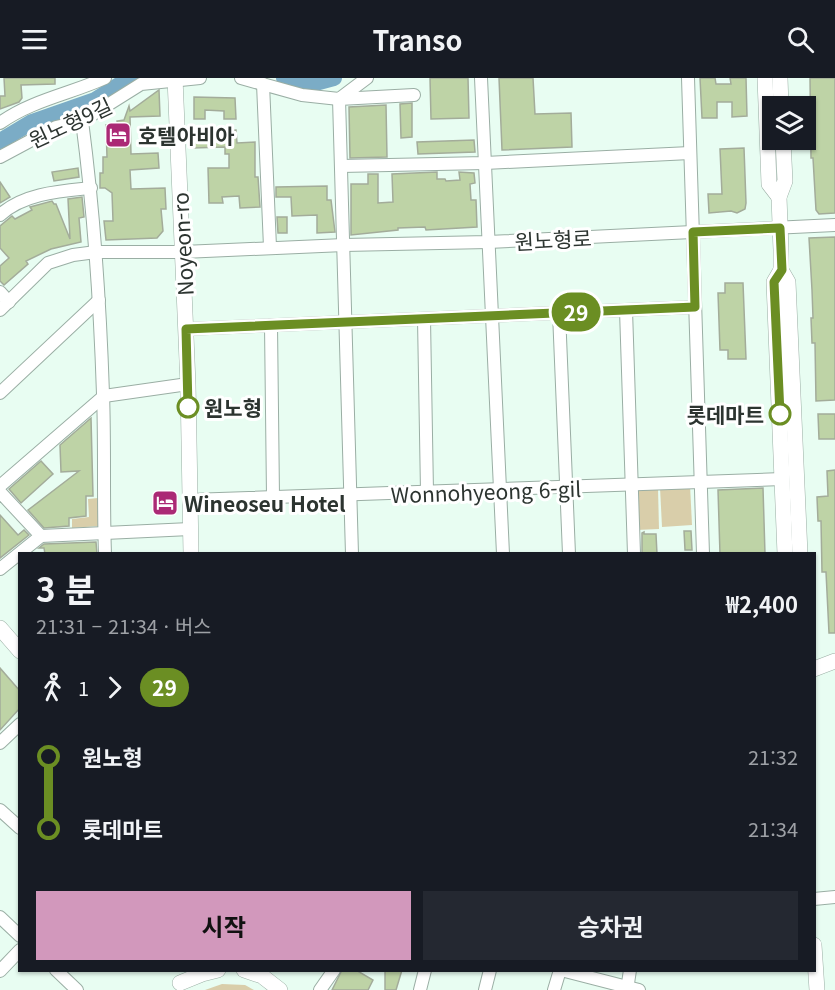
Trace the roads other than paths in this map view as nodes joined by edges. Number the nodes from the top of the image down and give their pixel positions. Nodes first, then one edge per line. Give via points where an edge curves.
1 (105, 78) edge
2 (200, 78) edge
3 (241, 78) edge
4 (367, 78) edge
5 (481, 78) edge
6 (688, 78) edge
7 (765, 78) edge
8 (780, 78) edge
9 (175, 79) edge
10 (263, 84) junction
11 (414, 95) dead end
12 (781, 96) edge
13 (339, 99) junction
14 (82, 121) junction
15 (0, 123) edge
16 (783, 150) edge
17 (690, 153) junction
18 (0, 157) edge
19 (485, 163) junction
20 (341, 166) junction
21 (91, 188) junction
22 (779, 197) junction
23 (0, 215) edge
24 (835, 225) edge
25 (780, 228) junction
26 (693, 232) junction
27 (488, 242) junction
28 (344, 245) junction
29 (270, 247) junction
30 (96, 252) junction
31 (183, 252) junction
32 (782, 270) junction
33 (0, 292) edge
34 (99, 300) junction
35 (4, 306) edge
36 (695, 307) junction
37 (626, 310) junction
38 (558, 313) junction
39 (492, 316) junction
40 (424, 319) junction
41 (347, 322) junction
42 (271, 325) junction
43 (186, 329) junction
44 (188, 384) junction
45 (0, 393) edge
46 (104, 396) junction
47 (782, 479) junction
48 (701, 482) junction
49 (0, 486) edge
50 (632, 486) junction
51 (566, 488) junction
52 (501, 490) junction
53 (0, 492) edge
54 (428, 492) junction
55 (351, 495) junction
56 (273, 497) junction
57 (190, 500) junction
58 (190, 530) junction
59 (104, 532) junction
60 (41, 536) junction
61 (21, 552) edge
62 (105, 552) edge
63 (191, 552) edge
64 (352, 552) edge
65 (503, 552) edge
66 (569, 552) edge
67 (634, 552) edge
68 (703, 552) edge
69 (785, 552) edge
70 (800, 552) edge
71 (18, 555) edge
72 (0, 569) edge
73 (1, 630) edge
74 (18, 649) edge
75 (835, 661) edge
76 (816, 668) edge
77 (18, 726) edge
78 (0, 743) edge
79 (0, 810) edge
80 (18, 826) edge
81 (835, 897) edge
82 (816, 899) edge
83 (0, 917) edge
84 (18, 934) edge
85 (18, 952) edge
86 (816, 968) edge
87 (0, 971) edge
88 (58, 972) edge
89 (210, 972) edge
90 (250, 972) edge
91 (269, 972) edge
92 (333, 972) edge
93 (424, 972) edge
94 (490, 972) edge
95 (559, 972) edge
96 (568, 972) edge
97 (630, 972) edge
98 (180, 981) edge
99 (632, 989) edge
100 (77, 990) edge
101 (281, 990) edge
102 (320, 990) edge
103 (420, 990) edge
104 (485, 990) edge
105 (554, 990) edge
106 (818, 990) edge

1 - 15 street via 11,114
2 - 9 street, 원노형9길
3 - 10 street
4 - 13 street
5 - 19 street
6 - 17 street
7 - 22 main road via 769,184
8 - 12 main road
9 - 14 street, 원노형9길 via 141,84
9 - 31 main road, Noyeon-ro
10 - 13 street via 302,95
10 - 29 street
11 - 13 street
13 - 20 street
14 - 18 street, 원노형9길 via 56,127
14 - 21 street
16 - 22 main road via 785,181
17 - 19 street
17 - 26 street
19 - 20 street
19 - 27 street
20 - 28 street
21 - 23 street via 43,194
21 - 30 street
22 - 25 main road
24 - 25 street, 원노형로
25 - 26 street, 원노형로
25 - 32 main road
26 - 27 street, 원노형로
26 - 36 street
27 - 28 street, 원노형로
27 - 39 street
28 - 29 street, 원노형로
28 - 41 street
29 - 31 street, 원노형로
30 - 31 street, 원노형로
30 - 34 street
30 - 35 street, 원노형로 via 48,263
31 - 43 main road, Noyeon-ro
32 - 47 main road via 774,282
32 - 70 main road via 788,282
33 - 35 street
34 - 45 street
34 - 46 street
36 - 37 street
36 - 48 street
37 - 38 street
37 - 50 street
38 - 39 street
38 - 51 street
39 - 40 street
39 - 52 street
40 - 41 street
40 - 54 street
41 - 42 street
41 - 55 street
42 - 43 street
42 - 56 street
43 - 44 main road, Noyeon-ro
44 - 46 street
44 - 57 main road, Noyeon-ro
46 - 49 street
46 - 59 street
47 - 48 street, Wonnohyeong 6-gil
47 - 69 main road
48 - 50 street, Wonnohyeong 6-gil
48 - 68 street
50 - 51 street, Wonnohyeong 6-gil
50 - 67 street
51 - 52 street, Wonnohyeong 6-gil
51 - 66 street
52 - 54 street, Wonnohyeong 6-gil
52 - 65 street
53 - 60 street
54 - 55 street, Wonnohyeong 6-gil
55 - 56 street, Wonnohyeong 6-gil
55 - 64 street
56 - 57 street, Wonnohyeong 6-gil
57 - 58 main road, Noyeon-ro
58 - 59 street
58 - 63 main road, Noyeon-ro
59 - 60 street
59 - 62 street
60 - 61 street
71 - 72 street
73 - 74 main road
75 - 76 main road
77 - 78 street
79 - 80 street
81 - 82 street
83 - 84 street
85 - 87 street
86 - 106 main road
88 - 100 street
89 - 98 main road
90 - 101 main road
91 - 101 main road
92 - 102 street
93 - 103 street
94 - 104 street
95 - 105 street
96 - 99 street
97 - 99 street

